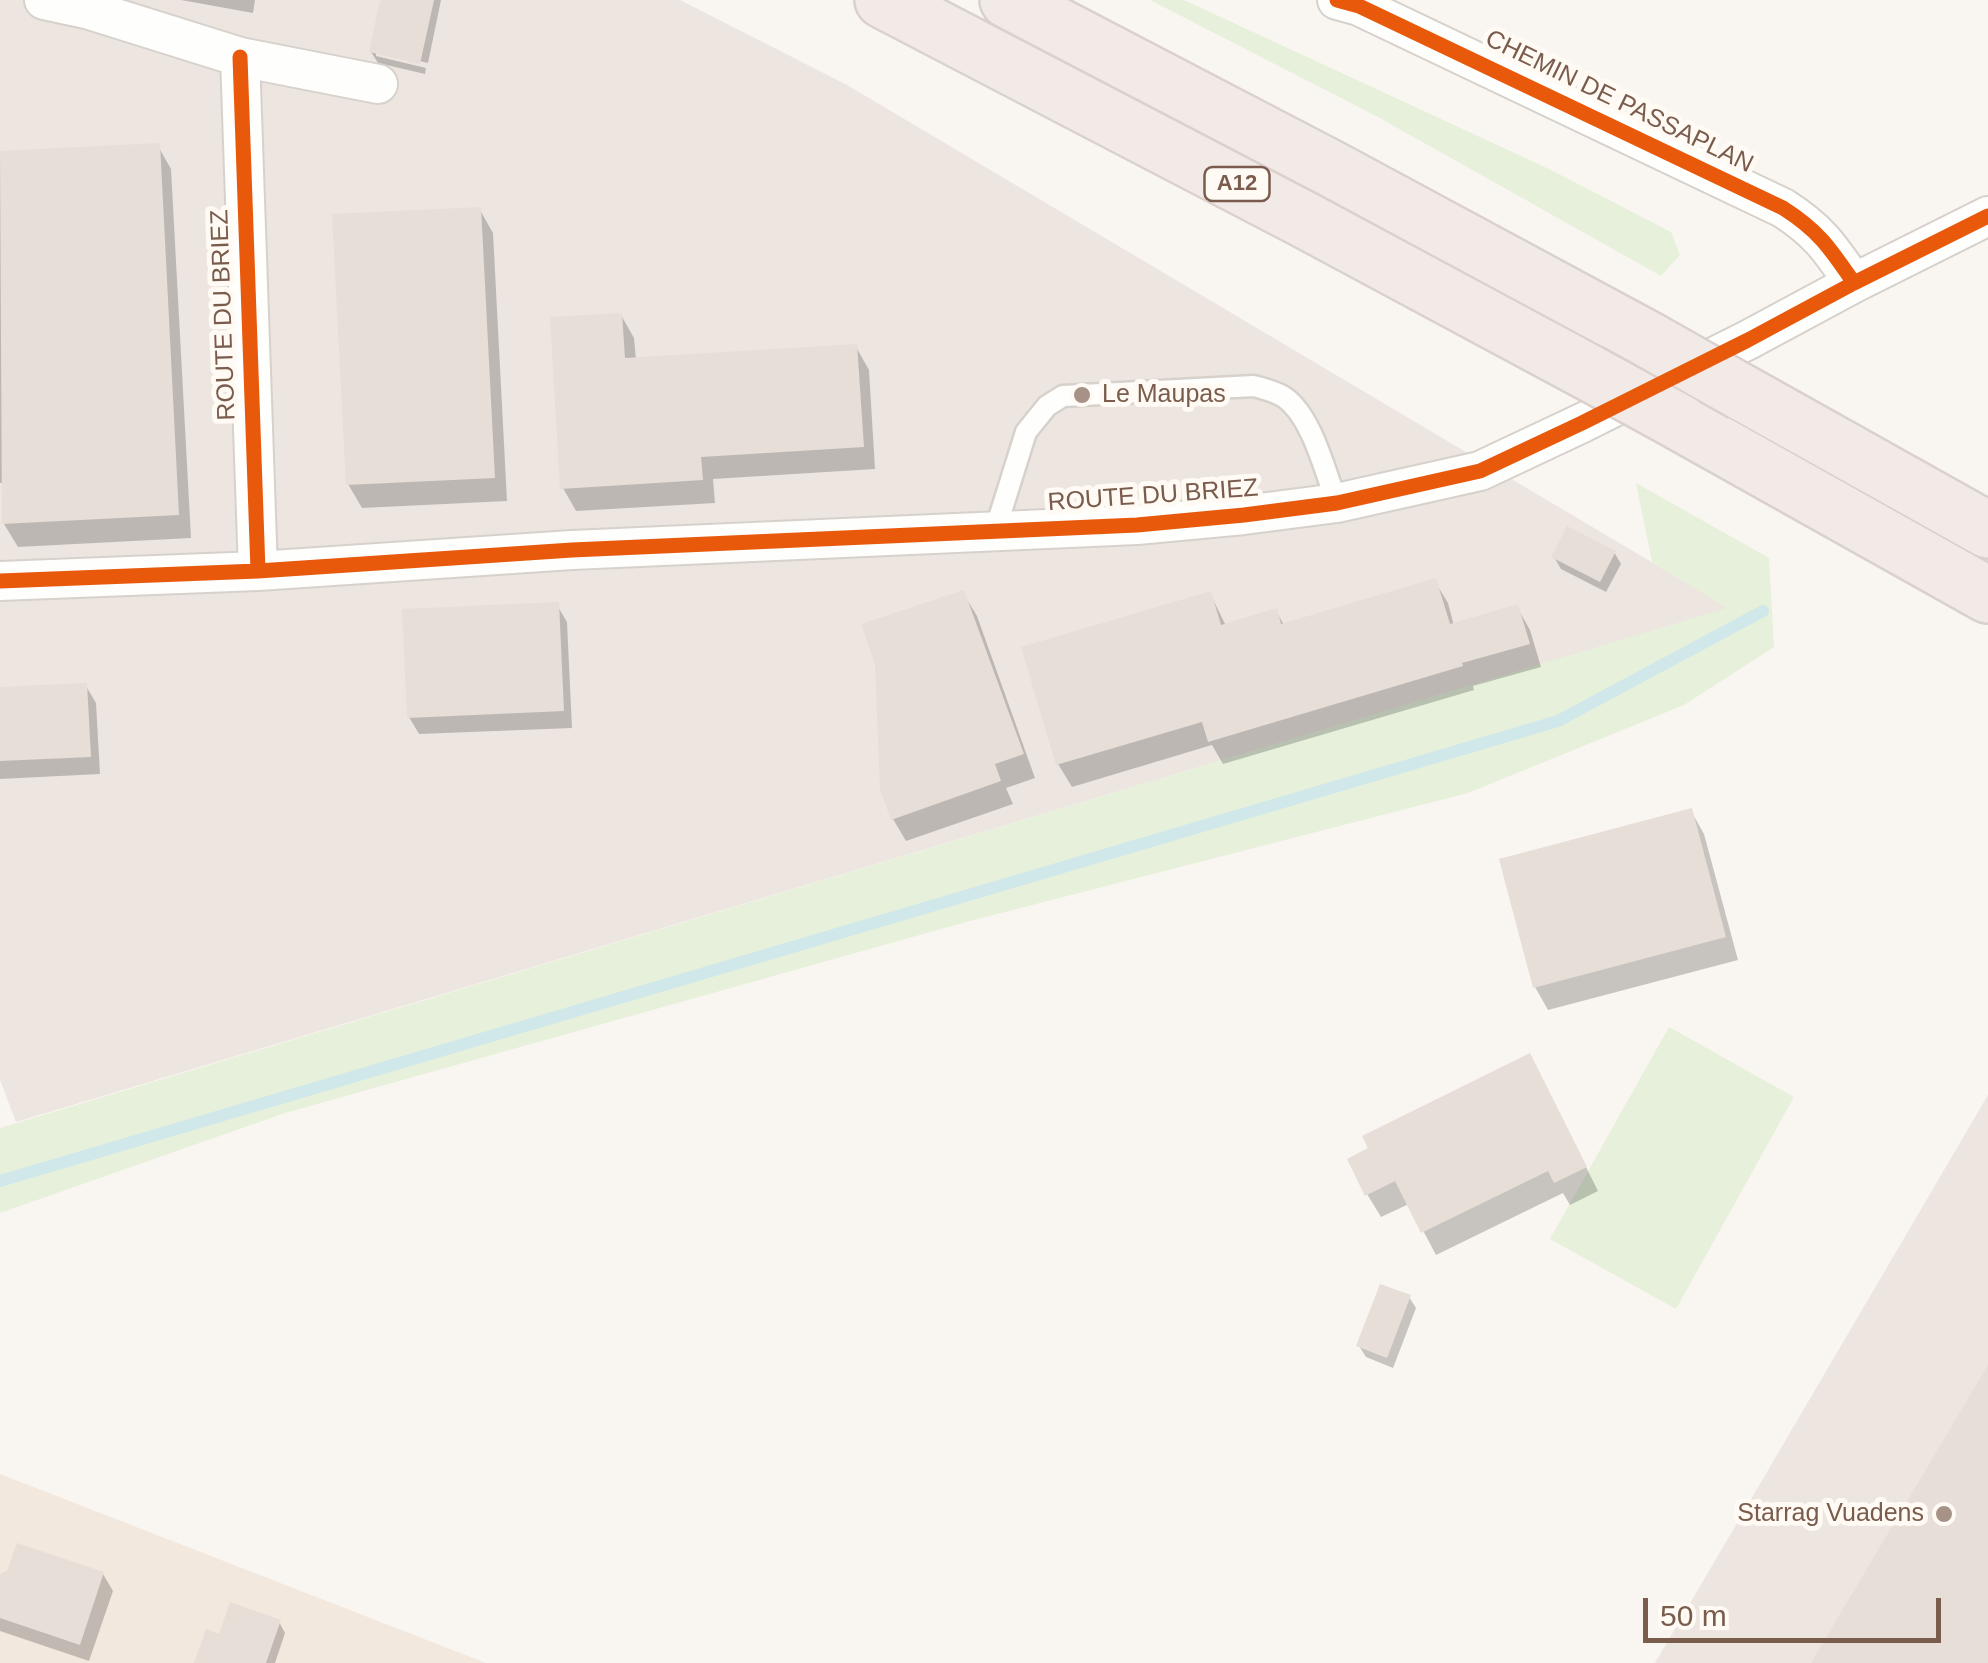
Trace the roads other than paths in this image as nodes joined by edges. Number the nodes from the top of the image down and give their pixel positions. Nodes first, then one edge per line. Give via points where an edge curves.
1 (44, 0) edge
2 (883, 0) edge
3 (1008, 0) edge
4 (1338, 0) edge
5 (240, 56) junction
6 (378, 84) dead end
7 (1988, 216) edge
8 (1854, 282) junction
9 (1337, 504) junction
10 (1988, 530) edge
11 (994, 532) junction
12 (258, 572) junction
13 (0, 581) edge
14 (1988, 595) edge

1 - 5 street
2 - 14 highway, A12, bridge via 1306,220
3 - 10 highway, A12, bridge via 1332,169
4 - 8 street, CHEMIN DE PASSAPLAN via 1783,208 1828,243
5 - 6 street
5 - 12 street, ROUTE DU BRIEZ
7 - 8 street, ROUTE DU BRIEZ
8 - 9 street, ROUTE DU BRIEZ via 1480,470
9 - 11 street, ROUTE DU BRIEZ
9 - 11 lane via 1302,416 1269,390 1063,396 1026,432
11 - 12 street, ROUTE DU BRIEZ
12 - 13 street, ROUTE DU BRIEZ

